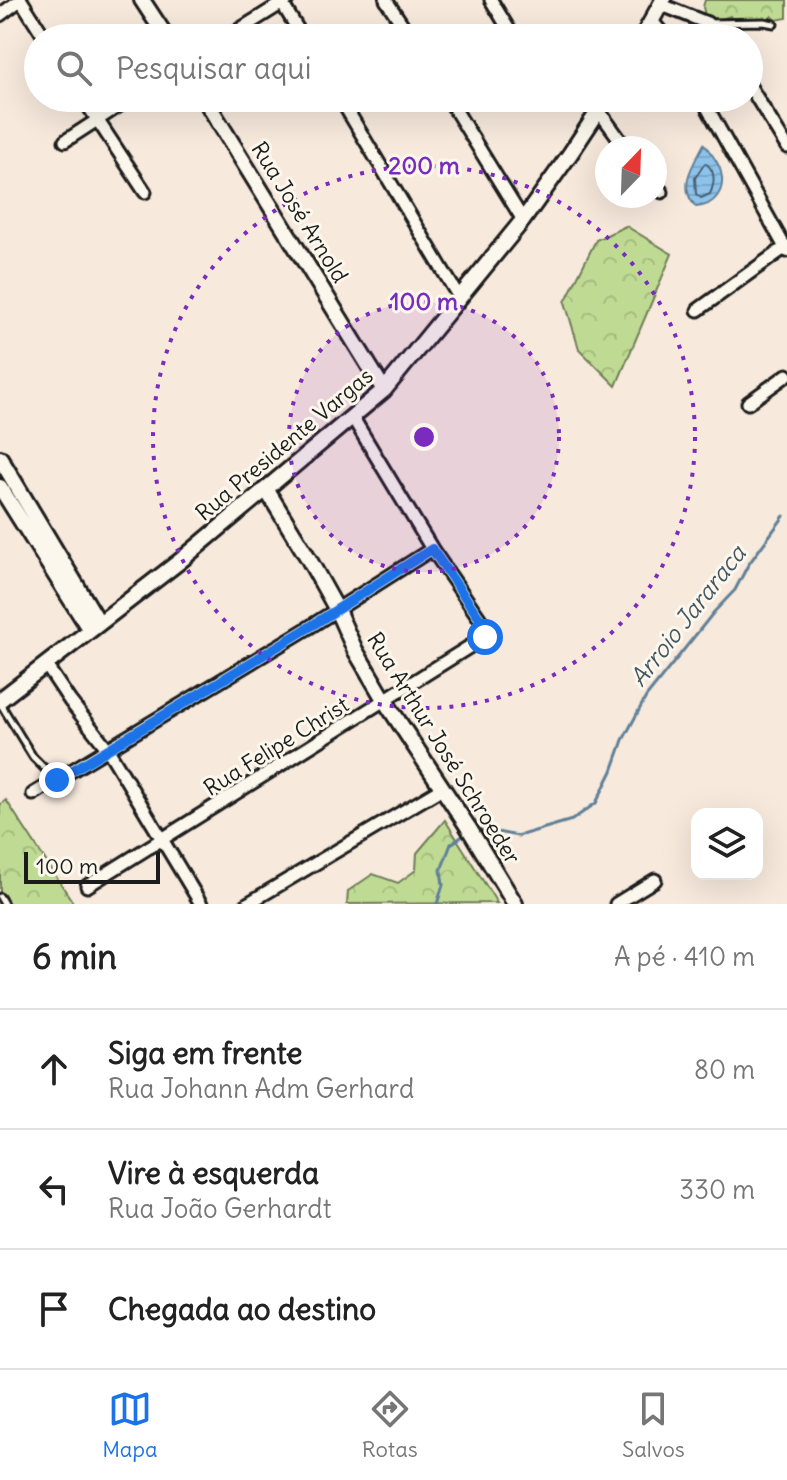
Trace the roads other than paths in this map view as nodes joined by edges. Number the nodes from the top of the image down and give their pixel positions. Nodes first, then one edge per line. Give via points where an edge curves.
1 (21, 0) edge
2 (142, 0) edge
3 (386, 0) edge
4 (491, 0) edge
5 (283, 1) edge
6 (662, 2) edge
7 (0, 15) edge
8 (652, 21) junction
9 (707, 23) joint
10 (36, 24) edge
11 (158, 24) edge
12 (248, 24) edge
13 (295, 24) edge
14 (402, 24) edge
15 (506, 24) edge
16 (650, 24) edge
17 (654, 24) edge
18 (774, 24) dead end
19 (763, 108) edge
20 (92, 112) edge
21 (109, 112) edge
22 (213, 112) edge
23 (348, 112) edge
24 (457, 112) edge
25 (598, 112) edge
26 (600, 112) edge
27 (710, 112) edge
28 (97, 120) junction
29 (617, 136) edge
30 (65, 141) dead end
31 (787, 147) edge
32 (145, 192) dead end
33 (523, 220) junction
34 (786, 248) edge
35 (460, 299) junction
36 (698, 310) dead end
37 (787, 375) edge
38 (384, 390) junction
39 (748, 403) dead end
40 (353, 418) junction
41 (0, 458) edge
42 (0, 487) edge
43 (266, 489) junction
44 (432, 549) junction
45 (336, 608) junction
46 (94, 627) junction
47 (46, 665) junction
48 (0, 701) edge
49 (385, 701) junction
50 (107, 748) junction
51 (57, 780) junction
52 (441, 789) junction
53 (33, 794) dead end
54 (161, 840) junction
55 (655, 880) dead end
56 (87, 886) dead end
57 (0, 897) edge
58 (636, 899) edge
59 (4, 904) edge
60 (201, 904) edge
61 (247, 904) edge
62 (515, 904) edge
63 (616, 904) edge

1 - 7 street
1 - 10 street
2 - 11 street
3 - 14 street
4 - 15 street
5 - 12 street
5 - 13 street
6 - 8 street
6 - 9 street
8 - 16 street
8 - 17 street
9 - 18 lane
19 - 31 street
20 - 28 street
21 - 28 street
22 - 38 street, Rua José Arnold
23 - 35 street
24 - 33 street
25 - 33 street, Rua Presidente Vargas
26 - 29 street
27 - 34 street
28 - 30 street
28 - 32 street
33 - 35 street, Rua Presidente Vargas
34 - 36 street
35 - 38 street, Rua Presidente Vargas
37 - 39 street
38 - 40 street, Rua Presidente Vargas
40 - 43 street, Rua Presidente Vargas
40 - 44 street
41 - 46 street
42 - 46 street
43 - 45 street, Rua Arthur José Schroeder
43 - 46 street, Rua Presidente Vargas
44 - 45 street
44 - 49 street, Rua Felipe Christ via 487,631
45 - 49 street, Rua Arthur José Schroeder
45 - 50 street
46 - 47 street, Rua Presidente Vargas
47 - 48 street, Rua Presidente Vargas
47 - 50 street
48 - 51 lane via 33,757
49 - 52 street, Rua Arthur José Schroeder
49 - 54 street, Rua Felipe Christ
50 - 51 street
50 - 54 street
51 - 53 street
52 - 61 street
52 - 62 street, Rua Arthur José Schroeder
54 - 56 street, Rua Felipe Christ
54 - 60 street
55 - 58 street
57 - 59 lane
58 - 63 street

